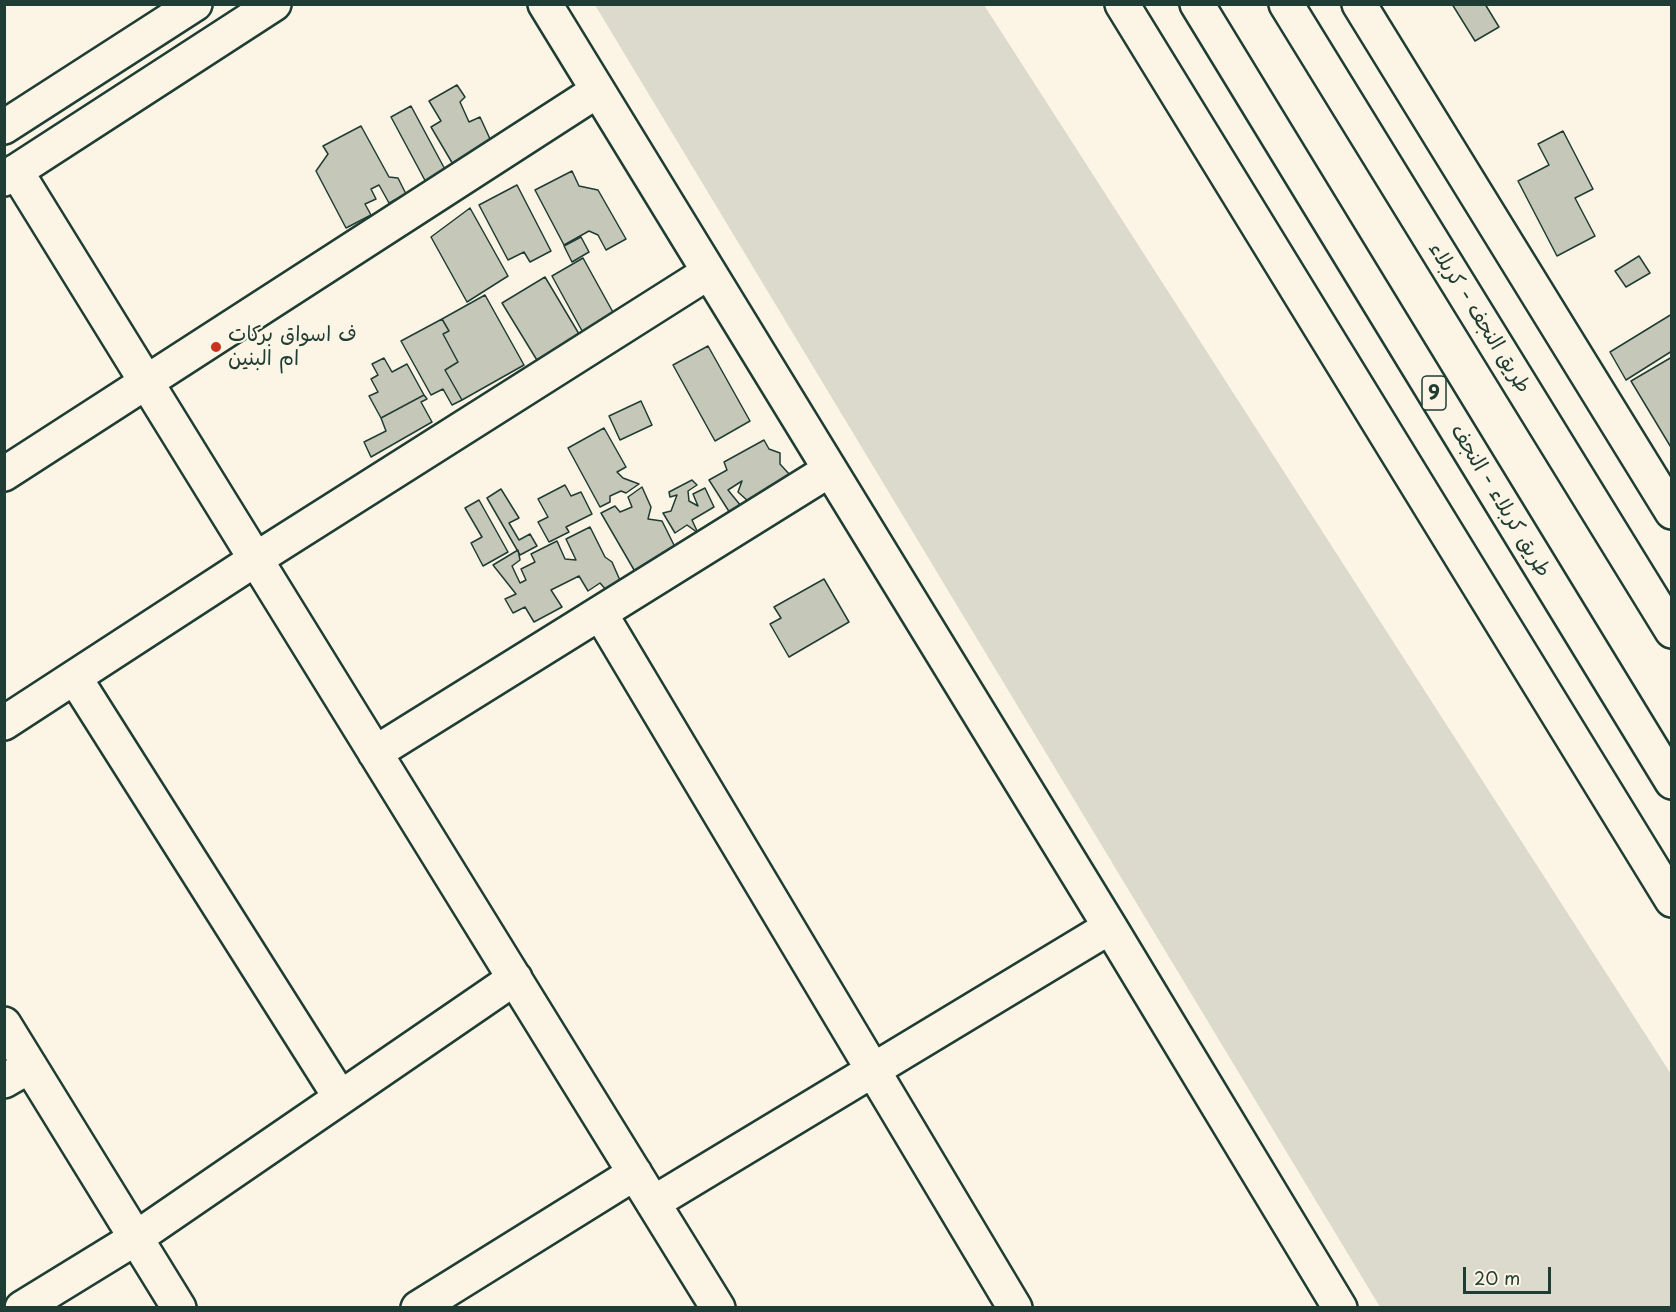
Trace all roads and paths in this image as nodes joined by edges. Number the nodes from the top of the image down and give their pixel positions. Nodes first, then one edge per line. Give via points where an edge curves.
1 (195, 4) edge
2 (274, 4) edge
3 (545, 4) edge
4 (1122, 4) edge
5 (1197, 4) edge
6 (1286, 4) edge
7 (1359, 4) edge
8 (597, 91) junction
9 (5, 127) edge
10 (10, 175) edge
11 (709, 272) junction
12 (146, 382) junction
13 (828, 471) junction
14 (4, 474) edge
15 (1671, 512) edge
16 (256, 559) junction
17 (600, 613) junction
18 (1671, 631) edge
19 (75, 678) junction
20 (4, 723) edge
21 (375, 753) junction
22 (1671, 782) edge
23 (1671, 900) edge
24 (1110, 927) junction
25 (515, 978) junction
26 (4, 1024) edge
27 (874, 1071) junction
28 (17, 1073) edge
29 (340, 1097) junction
30 (635, 1173) junction
31 (653, 1203) junction
32 (136, 1238) junction
33 (22, 1308) edge
34 (178, 1308) edge
35 (418, 1308) edge
36 (718, 1308) edge
37 (1015, 1308) edge
38 (1340, 1308) edge

1 - 9 main road
2 - 10 main road
3 - 8 main road
4 - 23 main road
5 - 22 main road, طريق کربلاء - النجف / 9
6 - 18 main road, طريق النجف - کربلاء
7 - 15 main road
8 - 11 main road
8 - 12 main road
10 - 12 main road
11 - 13 main road
11 - 16 main road
12 - 14 main road
12 - 16 main road
13 - 17 main road
13 - 24 main road
16 - 19 main road
16 - 21 main road
17 - 21 main road
17 - 27 main road
19 - 20 main road
19 - 29 main road
21 - 25 main road
24 - 27 main road
24 - 38 main road
25 - 29 main road
25 - 30 main road
26 - 28 main road
27 - 31 main road
27 - 37 main road
28 - 32 main road
29 - 32 main road
30 - 31 main road
30 - 35 main road
31 - 36 main road
32 - 33 main road
32 - 34 main road

